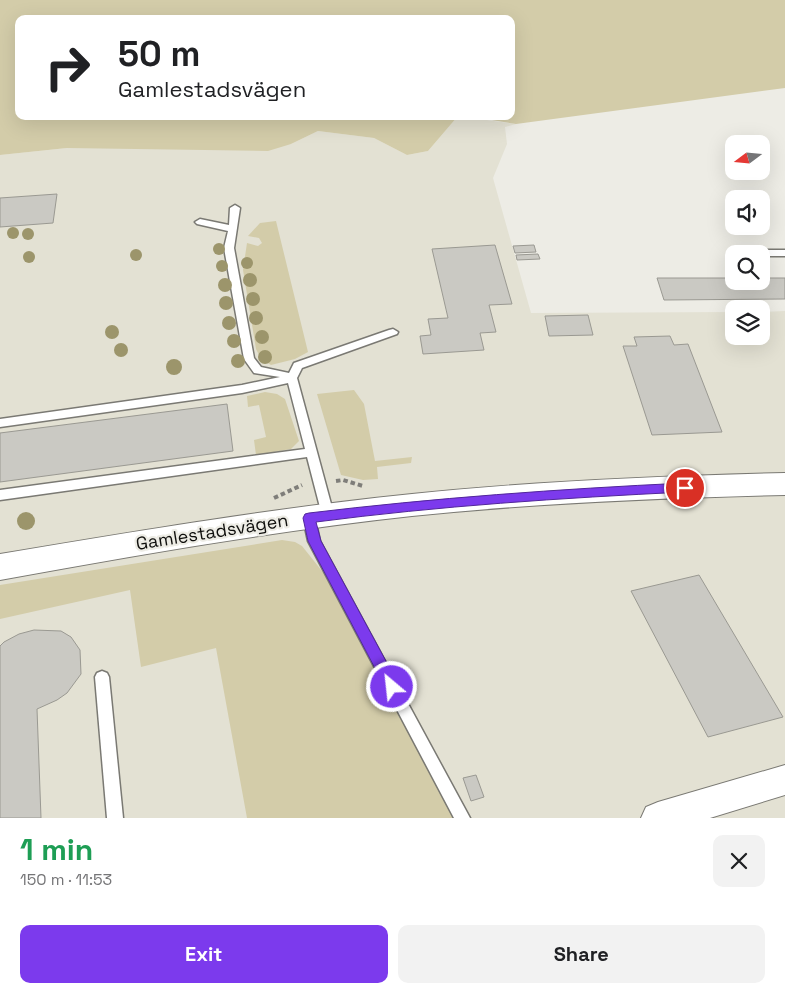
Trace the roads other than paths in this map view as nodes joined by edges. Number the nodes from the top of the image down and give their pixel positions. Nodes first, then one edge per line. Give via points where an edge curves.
1 (235, 208) dead end
2 (200, 222) dead end
3 (233, 229) junction
4 (770, 253) edge
5 (785, 253) edge
6 (393, 332) dead end
7 (292, 378) junction
8 (0, 423) edge
9 (312, 452) junction
10 (785, 484) edge
11 (0, 495) edge
12 (318, 516) junction
13 (0, 566) edge
14 (102, 677) dead end
15 (785, 780) edge
16 (116, 818) edge
17 (462, 818) edge
18 (658, 818) edge

1 - 3 lane
2 - 3 lane
3 - 7 lane via 229,248 248,360 258,370
4 - 5 lane
6 - 7 lane via 298,366
7 - 8 lane via 242,389
7 - 9 lane
9 - 11 lane
9 - 12 lane
10 - 12 street, Gamlestadsvägen via 555,494
12 - 13 street, Gamlestadsvägen
12 - 17 lane via 314,541
14 - 16 lane
15 - 18 street

